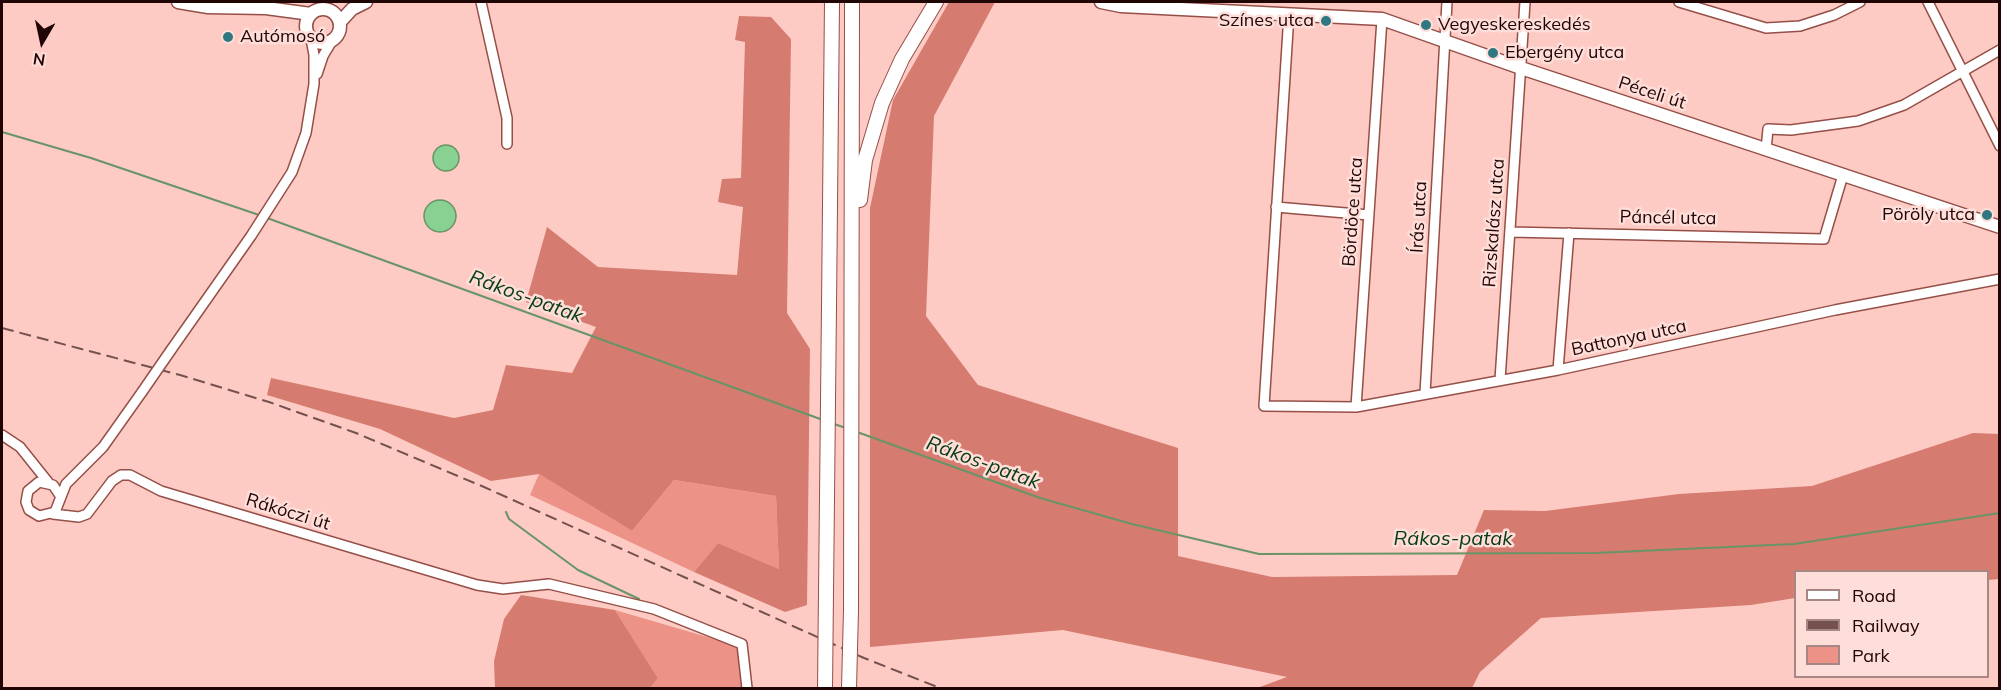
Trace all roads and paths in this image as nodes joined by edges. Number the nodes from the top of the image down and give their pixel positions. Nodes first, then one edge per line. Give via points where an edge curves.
1 (178, 2) edge
2 (351, 2) edge
3 (366, 2) edge
4 (481, 2) edge
5 (832, 2) edge
6 (852, 2) edge
7 (936, 2) edge
8 (1101, 2) edge
9 (1447, 2) edge
10 (1525, 2) edge
11 (1679, 2) edge
12 (1860, 2) edge
13 (1928, 2) edge
14 (1147, 4) edge
15 (266, 8) junction
16 (331, 11) junction
17 (311, 14) junction
18 (1289, 14) junction
19 (1382, 19) junction
20 (339, 22) junction
21 (308, 34) junction
22 (332, 41) junction
23 (1446, 41) junction
24 (2000, 50) edge
25 (1521, 68) junction
26 (1963, 69) junction
27 (314, 84) junction
28 (507, 144) dead end
29 (2000, 146) edge
30 (1766, 150) junction
31 (1843, 175) junction
32 (1276, 207) junction
33 (1369, 215) junction
34 (2000, 227) edge
35 (1510, 232) junction
36 (1569, 233) junction
37 (853, 253) junction
38 (2000, 279) edge
39 (1558, 370) junction
40 (1500, 380) junction
41 (1425, 394) junction
42 (1356, 407) junction
43 (2, 435) edge
44 (29, 458) junction
45 (77, 473) junction
46 (49, 483) junction
47 (31, 486) junction
48 (60, 501) junction
49 (53, 514) junction
50 (73, 516) junction
51 (747, 688) edge
52 (825, 688) edge
53 (849, 688) edge

1 - 15 main road
2 - 16 main road
3 - 20 main road
4 - 28 street via 507,118
5 - 52 highway, bridge
6 - 37 highway
7 - 37 highway via 894,76 877,116 865,160
8 - 14 main road, Péceli út
9 - 23 street, Írás utca
10 - 25 street
11 - 12 street via 1766,28 1800,26
13 - 26 street
14 - 18 main road, Péceli út
15 - 17 main road
15 - 21 main road via 285,15
16 - 17 main road via 322,9
16 - 20 main road
17 - 21 main road
18 - 19 main road, Péceli út
18 - 32 street
19 - 23 main road, Péceli út
19 - 33 street, Bördöce utca
20 - 22 main road via 339,33
21 - 22 main road via 321,44
21 - 27 street via 314,55
22 - 27 street via 322,56
23 - 25 main road, Péceli út
23 - 41 street, Írás utca
24 - 26 street
25 - 30 main road, Péceli út
25 - 35 street, Rizskalász utca
26 - 29 street
26 - 30 street via 1904,105 1858,121 1791,130 1768,129
27 - 45 street, bridge via 299,154 273,203 103,447
30 - 31 main road, Péceli út
31 - 34 main road, Péceli út
31 - 36 street, Páncél utca via 1824,239
32 - 33 street
32 - 42 street, Battonya utca via 1264,406
33 - 42 street, Bördöce utca
35 - 36 street, Páncél utca
35 - 40 street, Rizskalász utca
36 - 39 street
37 - 53 highway, bridge
38 - 39 street, Battonya utca
39 - 40 street, Battonya utca
40 - 41 street, Battonya utca
41 - 42 street, Battonya utca
43 - 44 street
44 - 46 street
44 - 47 street
45 - 46 street
45 - 48 street via 66,484
46 - 47 street
46 - 48 street via 57,489
47 - 49 street via 26,496 29,510 42,517
48 - 49 street
48 - 50 street
49 - 50 street
50 - 51 street, Rákóczi út via 87,514 112,481 130,475 161,491 477,585 513,588 549,584 604,595 654,609 742,644

